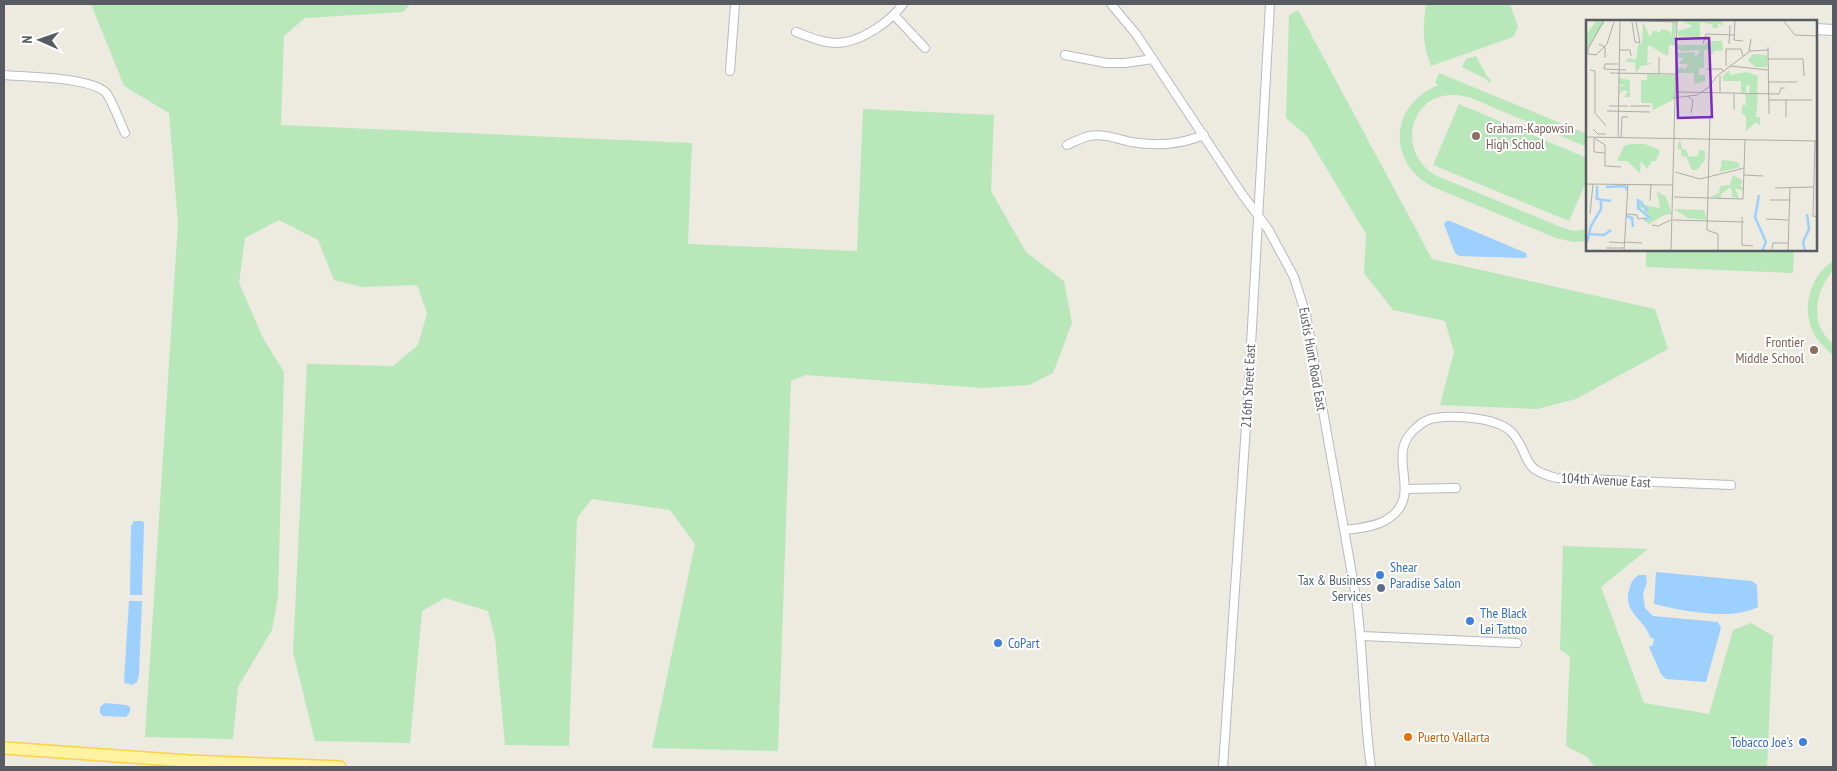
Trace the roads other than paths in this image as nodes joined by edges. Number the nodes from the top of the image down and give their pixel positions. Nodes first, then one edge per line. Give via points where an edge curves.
1 (735, 4) edge
2 (903, 4) edge
3 (1111, 4) edge
4 (1270, 4) edge
5 (894, 15) junction
6 (1817, 29) edge
7 (1833, 30) edge
8 (796, 32) dead end
9 (925, 48) dead end
10 (1065, 55) dead end
11 (1153, 59) junction
12 (730, 71) dead end
13 (4, 75) edge
14 (125, 133) dead end
15 (1204, 135) junction
16 (1067, 145) dead end
17 (1258, 216) junction
18 (1731, 485) dead end
19 (1456, 488) dead end
20 (1405, 489) junction
21 (1345, 530) junction
22 (1362, 636) junction
23 (1517, 643) dead end
24 (4, 748) edge
25 (340, 767) edge
26 (1223, 767) edge
27 (1370, 767) edge

1 - 12 street
2 - 5 street
3 - 11 street, Eustis Hunt Road East
4 - 17 street, 216th Street East
5 - 8 street via 868,33 840,43 821,41
5 - 9 street
6 - 7 street
10 - 11 street via 1106,63
11 - 15 street, Eustis Hunt Road East
13 - 14 street via 81,82 100,87
15 - 16 street via 1171,144 1089,136
15 - 17 street, Eustis Hunt Road East
17 - 21 street, Eustis Hunt Road East via 1288,264 1301,295
17 - 26 street, 216th Street East
18 - 20 street, 104th Avenue East via 1546,476 1532,468 1514,435 1499,423 1435,418 1413,430 1403,445 1401,462
19 - 20 street
20 - 21 street, 104th Avenue East via 1403,501 1386,521
21 - 22 street, Eustis Hunt Road East
22 - 23 street
22 - 27 street, Eustis Hunt Road East
24 - 25 main road via 188,761

